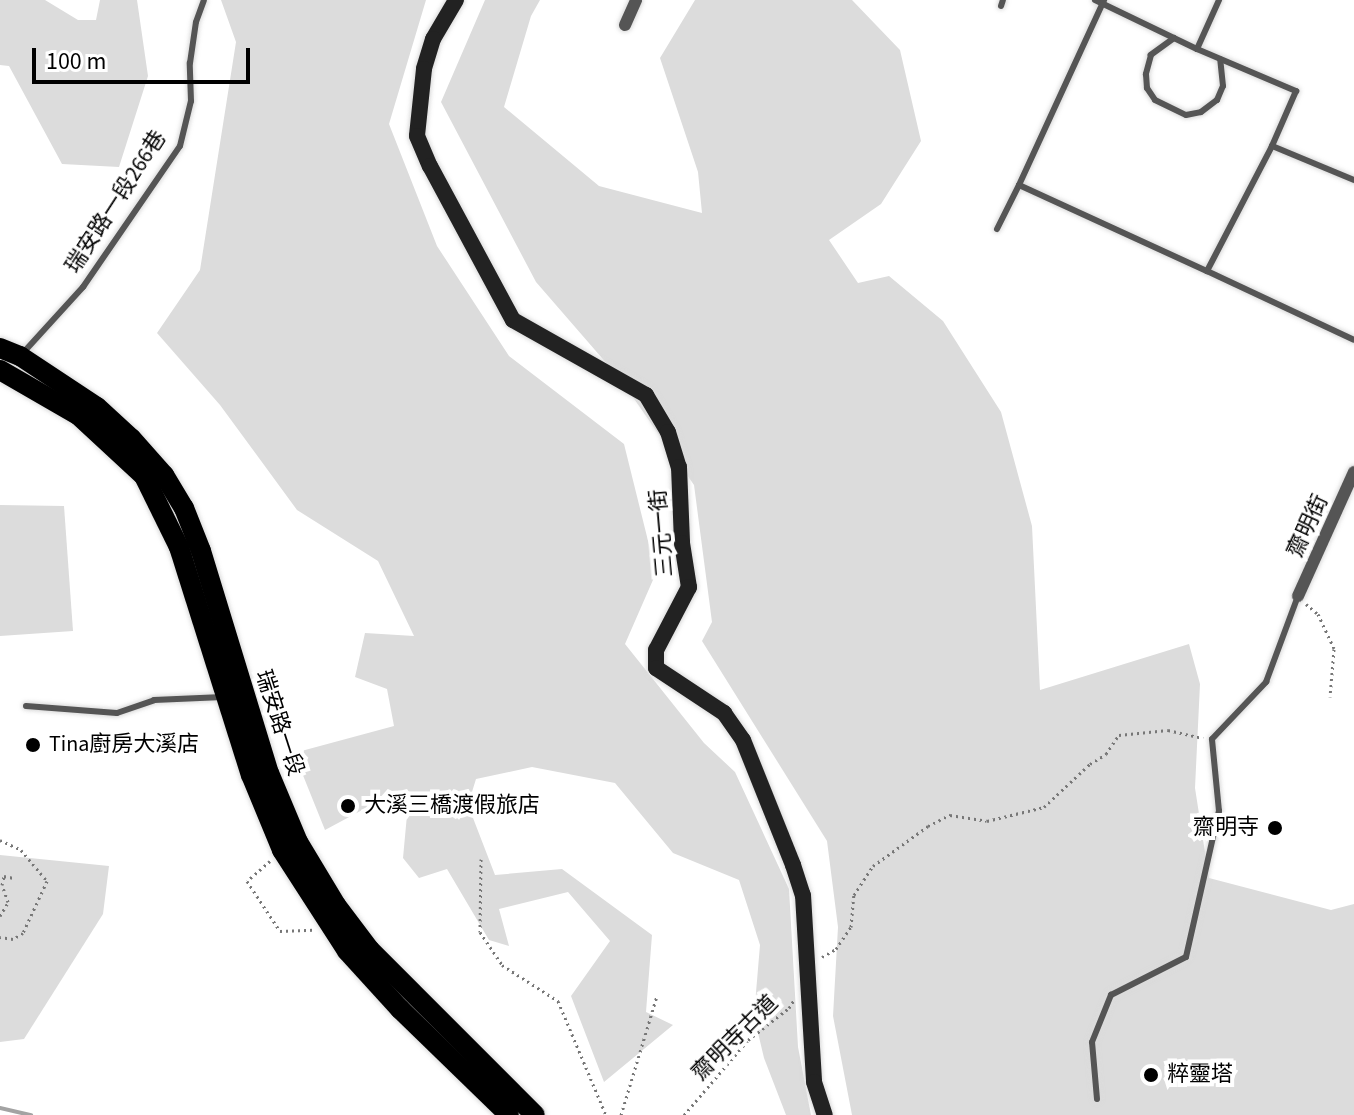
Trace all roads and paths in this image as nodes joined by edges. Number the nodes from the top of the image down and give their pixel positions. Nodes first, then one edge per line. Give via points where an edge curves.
1 (204, 0) edge
2 (456, 0) edge
3 (636, 0) edge
4 (1219, 0) edge
5 (1101, 1) edge
6 (625, 25) dead end
7 (1174, 38) junction
8 (1197, 49) junction
9 (1220, 59) junction
10 (1272, 146) junction
11 (1354, 180) edge
12 (1019, 185) junction
13 (997, 229) dead end
14 (1207, 271) junction
15 (1354, 340) edge
16 (0, 348) edge
17 (20, 356) junction
18 (0, 370) edge
19 (1354, 472) edge
20 (1298, 596) junction
21 (234, 694) junction
22 (1330, 697) dead end
23 (26, 706) dead end
24 (1212, 739) junction
25 (0, 840) edge
26 (282, 850) junction
27 (481, 859) dead end
28 (14, 878) dead end
29 (0, 916) edge
30 (332, 929) junction
31 (0, 937) edge
32 (805, 976) junction
33 (657, 996) dead end
34 (1097, 1099) dead end
35 (509, 1115) edge
36 (535, 1115) edge
37 (606, 1115) edge
38 (621, 1115) edge
39 (684, 1115) edge
40 (825, 1115) edge

1 - 17 lane, 瑞安路一段266巷 via 196,22 191,101 180,146 83,287
2 - 32 street, 三元一街 via 433,39 424,69 417,136 513,320 646,395 663,421 679,467 689,587 656,650 656,668 724,713 743,740 803,895
3 - 6 street
4 - 8 lane
5 - 7 lane
5 - 12 lane
7 - 8 lane
7 - 9 lane via 1151,55 1147,88 1155,100 1186,115 1217,100 1223,86
8 - 9 lane
9 - 10 lane via 1296,91
10 - 11 lane
10 - 14 lane
12 - 13 lane
12 - 14 lane
14 - 15 lane
16 - 17 main road, 瑞安路一段
17 - 21 main road, 瑞安路一段 via 97,407 164,475 201,551
18 - 21 main road, 瑞安路一段 via 78,415 144,476 179,547
19 - 20 street, 齋明街
20 - 22 path via 1318,614 1334,649
20 - 24 lane via 1266,682
21 - 23 lane via 154,700 117,713
21 - 26 main road, 瑞安路一段 via 251,775
21 - 36 main road, 瑞安路一段 via 298,842 336,905 380,960
24 - 32 path, 齋明寺古道 via 1168,730 1119,735 1106,754 1044,807 987,821 950,815 928,826 873,866 854,895 851,927 836,949
24 - 34 lane via 1219,811 1186,957 1111,995 1092,1042
25 - 31 path via 21,850 47,881 23,933 13,939
26 - 30 main road, 瑞安路一段
26 - 30 path via 247,881 280,931
27 - 37 path via 480,932 502,965 558,1001
28 - 29 path via 4,876 8,902
30 - 35 main road, 瑞安路一段 via 400,1009
32 - 39 path, 齋明寺古道 via 789,1008 748,1040
32 - 40 street, 三元一街 via 814,1082
33 - 38 path

